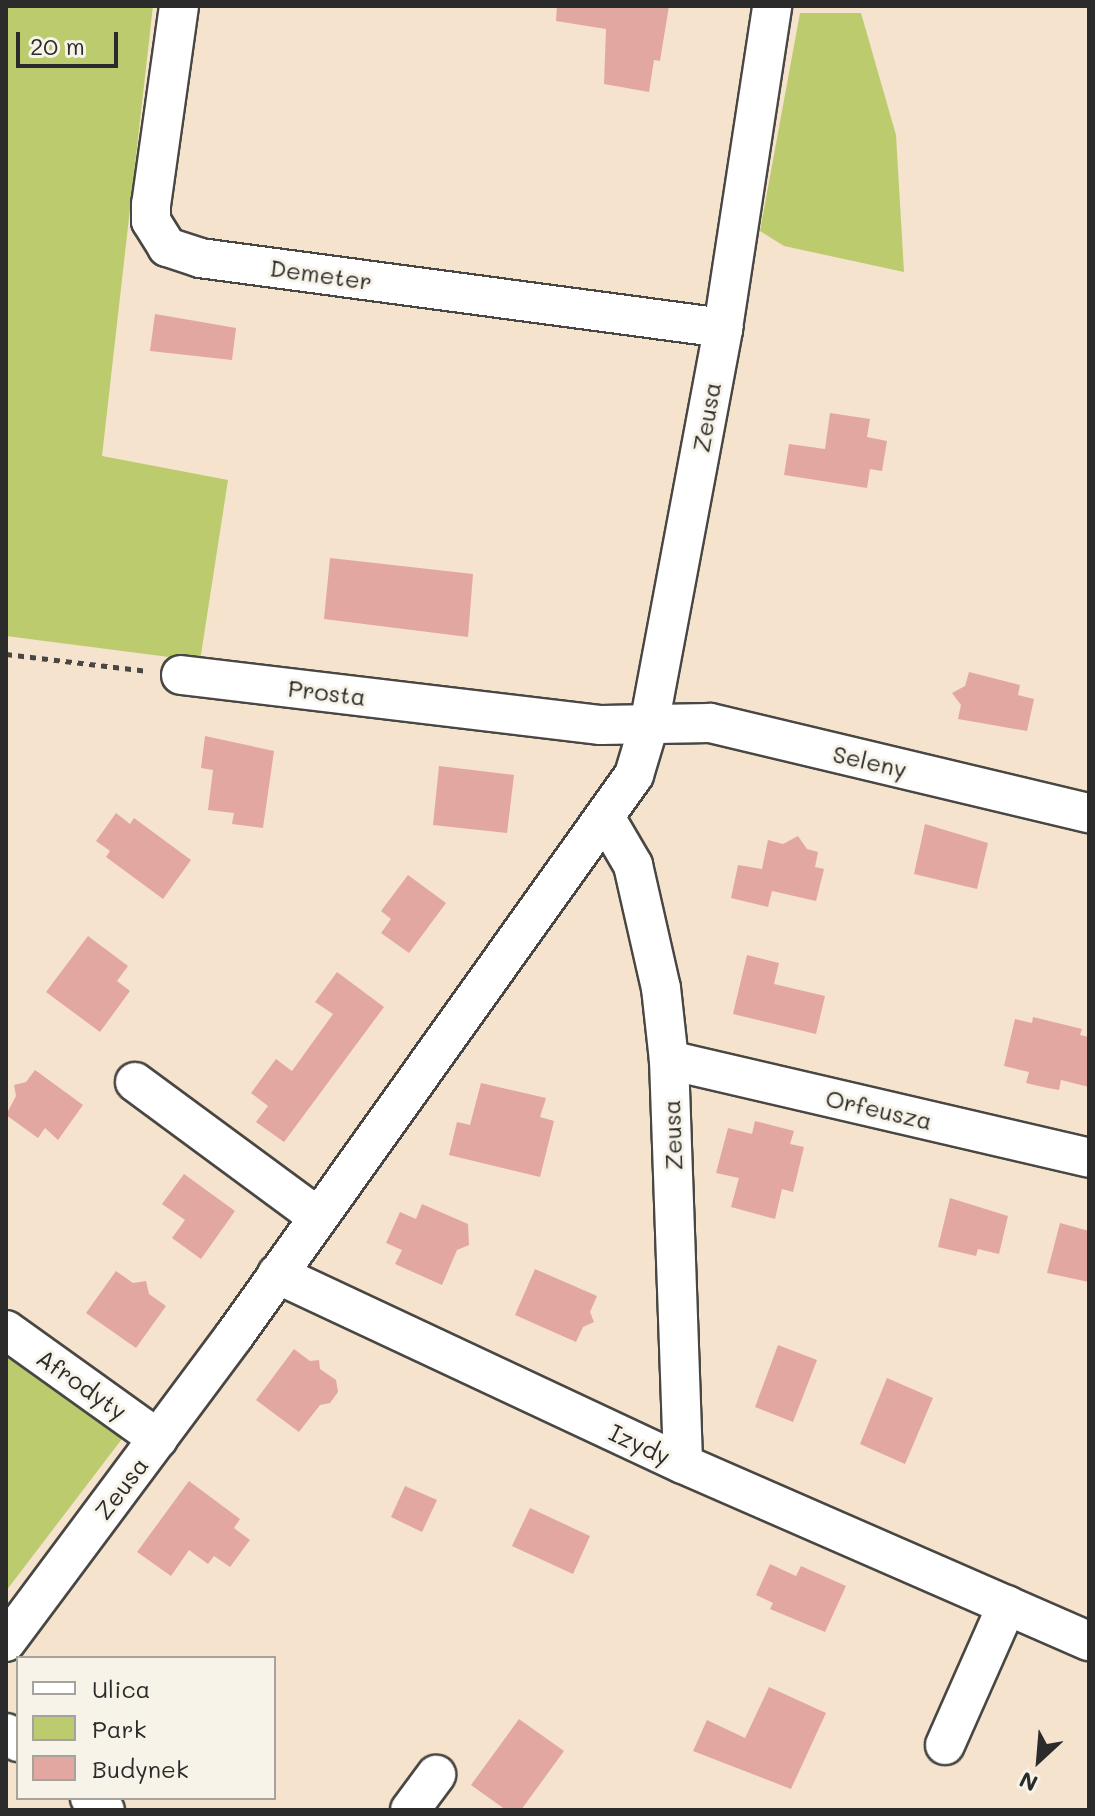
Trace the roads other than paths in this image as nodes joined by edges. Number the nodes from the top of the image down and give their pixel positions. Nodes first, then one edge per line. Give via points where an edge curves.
1 (179, 6) edge
2 (772, 6) edge
3 (723, 328) junction
4 (181, 675) road end
5 (649, 725) junction
6 (1089, 813) edge
7 (605, 817) junction
8 (669, 1060) junction
9 (135, 1082) dead end
10 (1089, 1158) edge
11 (317, 1216) junction
12 (277, 1274) junction
13 (6, 1330) edge
14 (158, 1439) junction
15 (683, 1464) junction
16 (1007, 1605) junction
17 (1089, 1641) edge
18 (6, 1642) edge
19 (945, 1745) dead end
20 (436, 1775) dead end
21 (410, 1810) edge

1 - 3 street, Demeter via 151,204 151,221 167,247 200,258
2 - 3 street, Zeusa
3 - 5 street, Zeusa
4 - 5 street, Prosta via 601,725
5 - 6 street, Seleny via 710,723
5 - 7 street, Zeusa via 634,775
7 - 8 street, Zeusa via 625,846 643,900
7 - 11 street, Zeusa
8 - 10 street, Orfeusza
8 - 15 street, Zeusa
9 - 11 street
11 - 12 street, Zeusa
12 - 14 street, Zeusa
12 - 15 street, Izydy
13 - 14 street, Afrodyty
14 - 18 street, Zeusa
15 - 16 street, Izydy
16 - 17 street, Izydy
16 - 19 street
20 - 21 street

